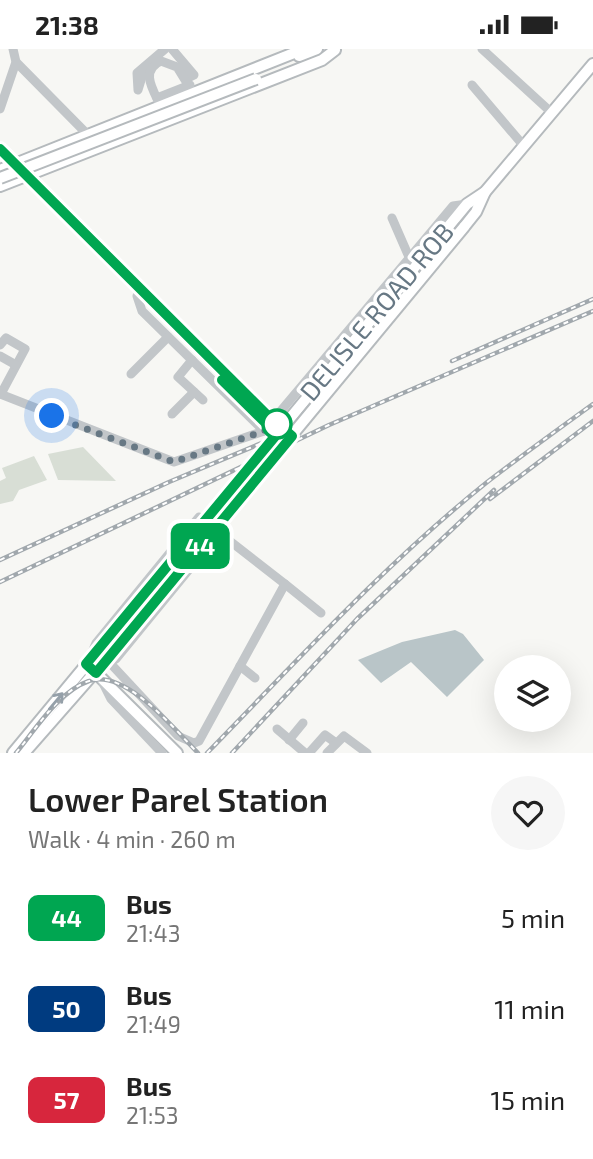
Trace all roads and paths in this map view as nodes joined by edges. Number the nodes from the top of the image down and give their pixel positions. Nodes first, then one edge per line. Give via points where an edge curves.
1 (13, 49) edge
2 (164, 49) edge
3 (172, 49) edge
4 (304, 49) edge
5 (317, 49) edge
6 (482, 49) edge
7 (337, 50) edge
8 (161, 61) junction
9 (16, 62) junction
10 (593, 64) edge
11 (150, 71) junction
12 (255, 77) junction
13 (472, 85) dead end
14 (191, 89) junction
15 (159, 103) junction
16 (0, 109) edge
17 (551, 113) junction
18 (90, 135) junction
19 (523, 145) junction
20 (95, 148) junction
21 (0, 149) edge
22 (0, 157) edge
23 (5, 171) edge
24 (23, 177) junction
25 (0, 186) edge
26 (485, 192) junction
27 (467, 204) junction
28 (476, 212) junction
29 (392, 218) dead end
30 (409, 257) junction
31 (140, 295) junction
32 (168, 337) junction
33 (0, 345) edge
34 (0, 356) edge
35 (192, 360) junction
36 (16, 365) junction
37 (131, 374) dead end
38 (194, 392) junction
39 (0, 394) edge
40 (203, 400) dead end
41 (172, 414) dead end
42 (272, 423) junction
43 (264, 431) junction
44 (289, 439) junction
45 (219, 533) junction
46 (285, 584) junction
47 (321, 613) dead end
48 (110, 659) junction
49 (86, 664) junction
50 (240, 666) junction
51 (97, 674) junction
52 (255, 678) dead end
53 (303, 723) dead end
54 (277, 729) dead end
55 (289, 740) junction
56 (336, 743) junction
57 (159, 752) edge
58 (13, 753) edge
59 (24, 753) edge
60 (177, 753) edge
61 (307, 753) edge
62 (327, 753) edge
63 (368, 753) edge

1 - 9 street
2 - 11 street via 139,71 138,90 142,77
3 - 8 street via 193,76 172,57
4 - 14 main road
5 - 12 main road
6 - 17 street
7 - 12 main road
7 - 20 main road via 322,60
8 - 11 street
8 - 14 street via 177,67
9 - 16 street
9 - 18 street
10 - 17 main road
11 - 15 street via 148,79
12 - 23 main road, bridge
13 - 19 street
14 - 15 main road
15 - 18 main road
17 - 19 main road
18 - 20 street
18 - 23 main road
19 - 26 main road
20 - 24 main road
21 - 23 main road
22 - 23 main road
23 - 24 main road
24 - 25 main road
24 - 31 main road
26 - 27 main road, DELISLE ROAD ROB
26 - 28 main road, DELISLE ROAD ROB
27 - 28 main road
27 - 30 street via 453,206
27 - 42 main road, DELISLE ROAD ROB
28 - 44 main road, DELISLE ROAD ROB, bridge
29 - 30 street
30 - 42 street
31 - 32 street via 142,311
31 - 42 main road
32 - 35 street
32 - 37 street
33 - 36 street via 5,338 24,348
34 - 36 street
35 - 38 street via 177,375
35 - 43 street
36 - 39 street
38 - 40 street
38 - 41 street
39 - 43 street via 174,462
42 - 43 street
42 - 44 main road, bridge
42 - 49 main road, DELISLE ROAD ROB, bridge
44 - 48 main road, DELISLE ROAD ROB, bridge
45 - 46 street
45 - 48 street
45 - 49 street via 200,517 96,643
46 - 47 street
46 - 50 street
48 - 50 street via 178,736 194,743
48 - 51 main road, DELISLE ROAD ROB
49 - 51 main road
58 -> 49 main road, DELISLE ROAD ROB
50 - 52 street
51 - 57 street via 111,699
51 - 59 main road, DELISLE ROAD ROB
51 - 60 main road
53 - 55 street
54 - 55 street
55 - 61 street
56 - 61 street via 325,735
56 - 62 street
56 - 63 street via 344,736

